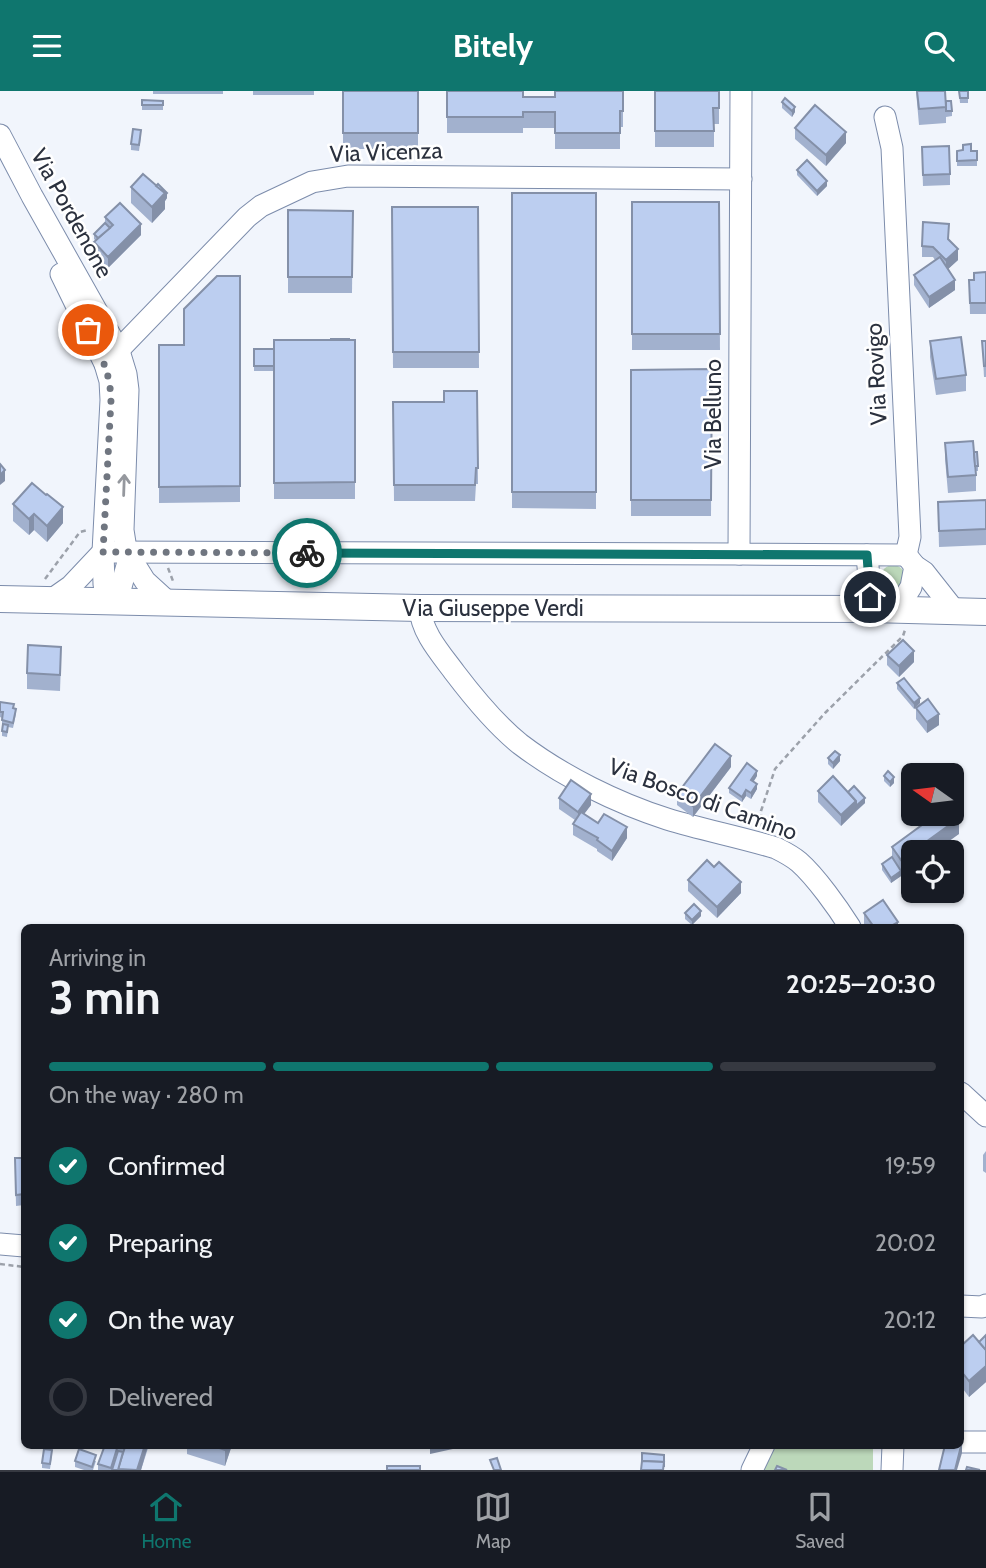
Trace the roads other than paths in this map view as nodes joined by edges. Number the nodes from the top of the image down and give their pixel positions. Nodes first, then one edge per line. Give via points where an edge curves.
1 (741, 91) edge
2 (885, 117) dead end
3 (0, 135) edge
4 (0, 153) edge
5 (741, 179) junction
6 (24, 190) junction
7 (112, 357) junction
8 (103, 552) junction
9 (127, 552) junction
10 (739, 554) junction
11 (867, 555) junction
12 (910, 560) junction
13 (47, 591) junction
14 (0, 599) edge
15 (112, 601) junction
16 (168, 602) junction
17 (419, 608) junction
18 (870, 609) junction
19 (905, 610) junction
20 (954, 611) junction
21 (986, 612) edge
22 (848, 924) edge
23 (964, 1096) edge
24 (986, 1116) edge
25 (0, 1244) edge
26 (21, 1246) edge
27 (986, 1305) edge
28 (964, 1306) edge
29 (964, 1442) edge
30 (986, 1442) edge
31 (762, 1449) edge
32 (893, 1449) edge
33 (752, 1470) edge
34 (892, 1470) edge

1 - 5 street, Via Belluno
2 - 12 street, Via Rovigo via 892,148
3 - 6 street, Via Pordenone
4 - 6 street, Via Pordenone
5 - 7 street, Via Vicenza via 348,176 312,182 247,217
5 - 10 street, Via Belluno
6 - 7 street, Via Pordenone
7 - 8 street, Via Pordenone
9 -> 7 street, Via Pordenone via 123,530 128,390 126,374
8 - 9 street
8 - 13 street via 71,586
8 - 15 street, Via Pordenone via 104,584
9 - 10 street
9 - 15 street, Via Pordenone via 126,571
9 - 16 street via 145,581
10 - 11 street
11 - 12 street
11 - 18 street
12 - 19 street, Via Rovigo via 911,587
12 - 20 street
13 - 14 main road, Via Giuseppe Verdi
13 - 15 main road, Via Giuseppe Verdi
15 - 16 main road, Via Giuseppe Verdi
16 - 17 main road, Via Giuseppe Verdi
17 - 18 main road, Via Giuseppe Verdi
17 - 22 street, Via Bosco di Camino via 430,639 446,662 479,704 520,743 632,806 783,852 801,864
18 - 19 main road, Via Giuseppe Verdi
19 - 20 main road, Via Giuseppe Verdi
20 - 21 main road, Via Giuseppe Verdi
23 - 24 street
25 - 26 street
27 - 28 street
29 - 30 street
31 - 33 street
32 - 34 street

